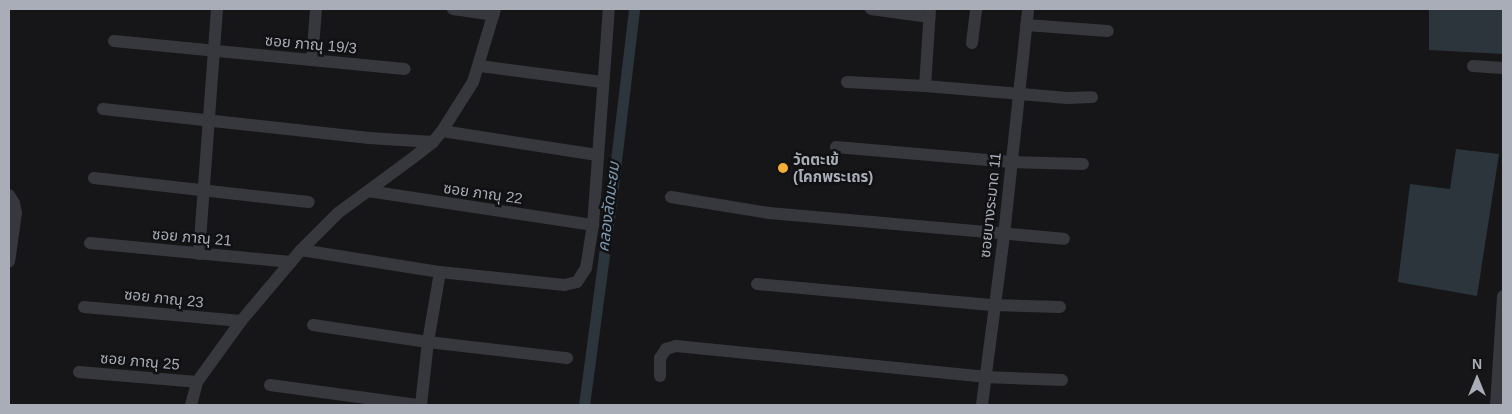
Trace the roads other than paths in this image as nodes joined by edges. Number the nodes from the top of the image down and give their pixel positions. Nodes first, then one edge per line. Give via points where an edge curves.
1 (217, 9) edge
2 (316, 9) edge
3 (453, 9) edge
4 (609, 9) edge
5 (871, 9) edge
6 (976, 9) edge
7 (1028, 9) edge
8 (495, 12) edge
9 (929, 13) edge
10 (1026, 25) junction
11 (1108, 31) dead end
12 (114, 41) dead end
13 (972, 43) dead end
14 (213, 52) junction
15 (312, 60) junction
16 (480, 66) junction
17 (1473, 66) dead end
18 (1503, 68) edge
19 (406, 69) dead end
20 (602, 82) junction
21 (846, 82) dead end
22 (925, 86) junction
23 (1018, 94) junction
24 (1092, 96) dead end
25 (103, 109) dead end
26 (209, 121) junction
27 (442, 131) junction
28 (433, 142) junction
29 (836, 147) dead end
30 (597, 155) junction
31 (1011, 162) junction
32 (1083, 164) dead end
33 (94, 178) dead end
34 (203, 189) junction
35 (368, 191) junction
36 (9, 195) edge
37 (671, 197) dead end
38 (309, 202) dead end
39 (592, 225) junction
40 (1004, 235) junction
41 (1064, 240) dead end
42 (90, 243) dead end
43 (302, 250) junction
44 (199, 254) junction
45 (9, 262) edge
46 (291, 262) junction
47 (440, 272) junction
48 (757, 284) dead end
49 (1503, 296) edge
50 (994, 305) junction
51 (1060, 306) dead end
52 (84, 307) dead end
53 (1502, 313) edge
54 (240, 321) junction
55 (313, 325) dead end
56 (428, 342) junction
57 (567, 358) dead end
58 (79, 372) dead end
59 (660, 376) dead end
60 (984, 377) junction
61 (1062, 380) dead end
62 (197, 382) junction
63 (270, 385) dead end
64 (1498, 398) edge
65 (191, 405) edge
66 (419, 405) edge
67 (982, 405) edge

1 - 14 street
2 - 15 street
3 - 8 street
4 - 20 street
5 - 9 street
6 - 13 street
7 - 10 street, ซอยบางระมาด 11
8 - 16 street
9 - 22 street
10 - 11 street
10 - 23 street, ซอยบางระมาด 11
12 - 14 street, ซอย ภาณุ 19/3
14 - 15 street, ซอย ภาณุ 19/3
14 - 26 street
15 - 19 street, ซอย ภาณุ 19/3
16 - 20 street
16 - 27 street
17 - 18 street
20 - 30 street
21 - 22 street
22 - 23 street
23 - 24 street via 1067,98
23 - 31 street, ซอยบางระมาด 11
25 - 26 street
26 - 28 street
26 - 34 street
27 - 28 street
27 - 30 street
28 - 35 street
29 - 31 street
30 - 39 street
31 - 32 street
31 - 40 street, ซอยบางระมาด 11
33 - 34 street
34 - 38 street
34 - 44 street
35 - 39 street, ซอย ภาณุ 22
35 - 43 street via 338,214
36 - 45 street via 16,213
37 - 40 street via 769,213
39 - 47 street via 586,268 572,284
40 - 41 street
40 - 50 street, ซอยบางระมาด 11
42 - 44 street, ซอย ภาณุ 21
43 - 46 street
43 - 47 street
44 - 46 street, ซอย ภาณุ 21
46 - 54 street
47 - 56 street
48 - 50 street
49 - 53 street
50 - 51 street
50 - 60 street, ซอยบางระมาด 11
52 - 54 street, ซอย ภาณุ 23
53 - 64 street
54 - 62 street
55 - 56 street
56 - 57 street
56 - 66 street
58 - 62 street, ซอย ภาณุ 25
59 - 60 street via 660,358 666,349 676,346
60 - 61 street
60 - 67 street, ซอยบางระมาด 11
62 - 65 street
63 - 66 street

